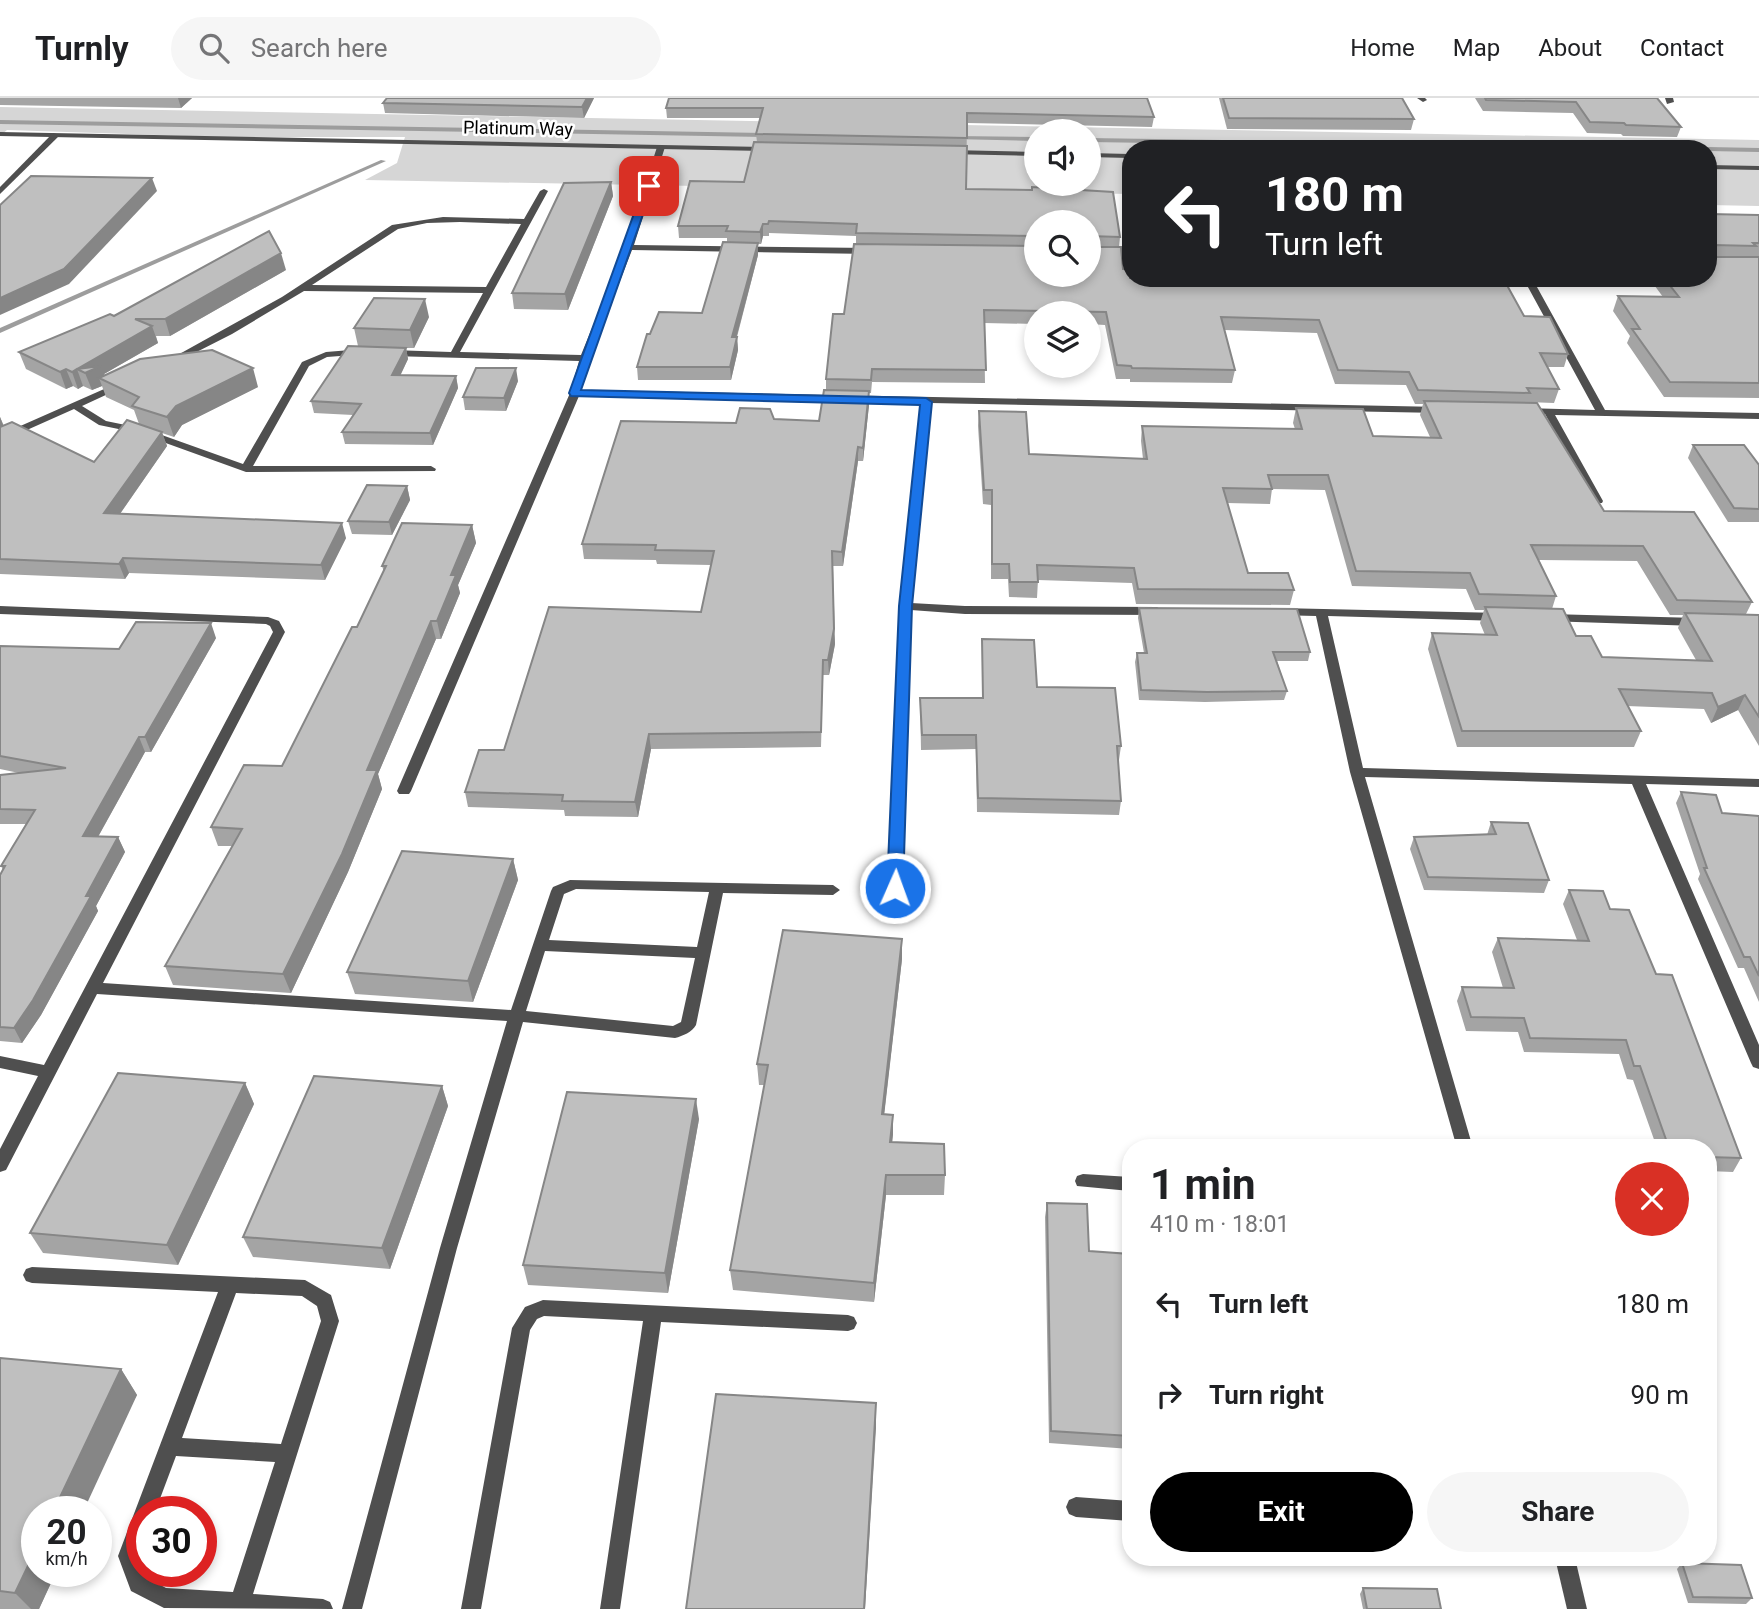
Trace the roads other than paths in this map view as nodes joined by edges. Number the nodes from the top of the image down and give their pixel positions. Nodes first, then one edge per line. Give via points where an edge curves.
1 (0, 134) edge
2 (57, 135) junction
3 (662, 147) junction
4 (772, 149) edge
5 (939, 152) edge
6 (1024, 154) edge
7 (1101, 155) edge
8 (1122, 156) edge
9 (1717, 167) edge
10 (1759, 168) edge
11 (544, 191) dead end
12 (0, 192) edge
13 (527, 222) junction
14 (629, 247) junction
15 (887, 251) edge
16 (1101, 254) edge
17 (1122, 255) edge
18 (1532, 287) edge
19 (303, 288) junction
20 (489, 290) junction
21 (454, 354) junction
22 (585, 358) junction
23 (162, 365) edge
24 (125, 383) edge
25 (575, 393) junction
26 (926, 402) junction
27 (76, 406) junction
28 (1452, 410) edge
29 (1507, 411) edge
30 (1549, 412) junction
31 (1602, 413) junction
32 (1759, 416) edge
33 (0, 439) edge
34 (246, 469) junction
35 (431, 469) dead end
36 (1598, 501) edge
37 (905, 606) junction
38 (0, 610) edge
39 (1170, 611) edge
40 (1266, 612) edge
41 (1321, 612) junction
42 (1513, 617) edge
43 (1540, 618) edge
44 (1704, 623) edge
45 (1357, 772) junction
46 (1637, 779) junction
47 (1759, 783) edge
48 (404, 791) dead end
49 (716, 887) junction
50 (895, 888) dead end
51 (833, 890) dead end
52 (539, 945) junction
53 (702, 953) junction
54 (92, 988) junction
55 (517, 1016) junction
56 (0, 1062) edge
57 (1759, 1063) edge
58 (49, 1072) junction
59 (1462, 1139) edge
60 (0, 1165) edge
61 (1083, 1181) dead end
62 (1122, 1183) edge
63 (32, 1275) dead end
64 (230, 1284) junction
65 (653, 1312) junction
66 (848, 1323) dead end
67 (170, 1446) junction
68 (288, 1454) junction
69 (151, 1496) edge
70 (1076, 1507) dead end
71 (1122, 1510) edge
72 (1567, 1566) edge
73 (144, 1587) edge
74 (240, 1603) junction
75 (323, 1609) edge
76 (352, 1609) edge
77 (471, 1609) edge
78 (610, 1609) edge
79 (1577, 1609) edge

1 - 2 street, Platinum Way
2 - 3 street, Platinum Way
2 - 12 street
3 - 4 street, Platinum Way
3 - 14 street
5 - 6 street
7 - 8 street
9 - 10 street
11 - 13 street
13 - 19 street via 412,221 395,227
13 - 20 street
14 - 15 street
14 - 22 street
16 - 17 street
18 - 31 street
19 - 20 street
19 - 23 street via 224,336
20 - 21 street
21 - 22 street
21 - 34 street via 338,352 316,356 305,364
22 - 25 street
24 - 27 street
25 - 26 street
25 - 48 street
26 - 28 street
26 - 37 street
27 - 33 street
27 - 34 street via 103,422
29 - 30 street
30 - 31 street
30 - 36 street
31 - 32 street
34 - 35 street
37 - 39 street
37 - 50 street
38 - 54 street via 268,621 279,632
40 - 41 street
41 - 42 street
41 - 45 street
43 - 44 street
45 - 46 street
45 - 59 street
46 - 47 street
46 - 57 street
49 - 51 street
49 - 52 street via 565,886 558,891
49 - 53 street
52 - 53 street
52 - 55 street
53 - 55 street via 688,1025 682,1030
54 - 55 street
54 - 58 street
55 - 76 street
56 - 58 street
58 - 60 street
61 - 62 street
63 - 64 street
64 - 67 street
64 - 68 street via 305,1288 325,1301 330,1321
65 - 66 street
65 - 77 street via 544,1308 531,1313 521,1328
65 - 78 street
67 - 68 street
67 - 69 street
68 - 74 street
70 - 71 street
72 - 79 street
73 - 74 street via 164,1598
74 - 75 street

